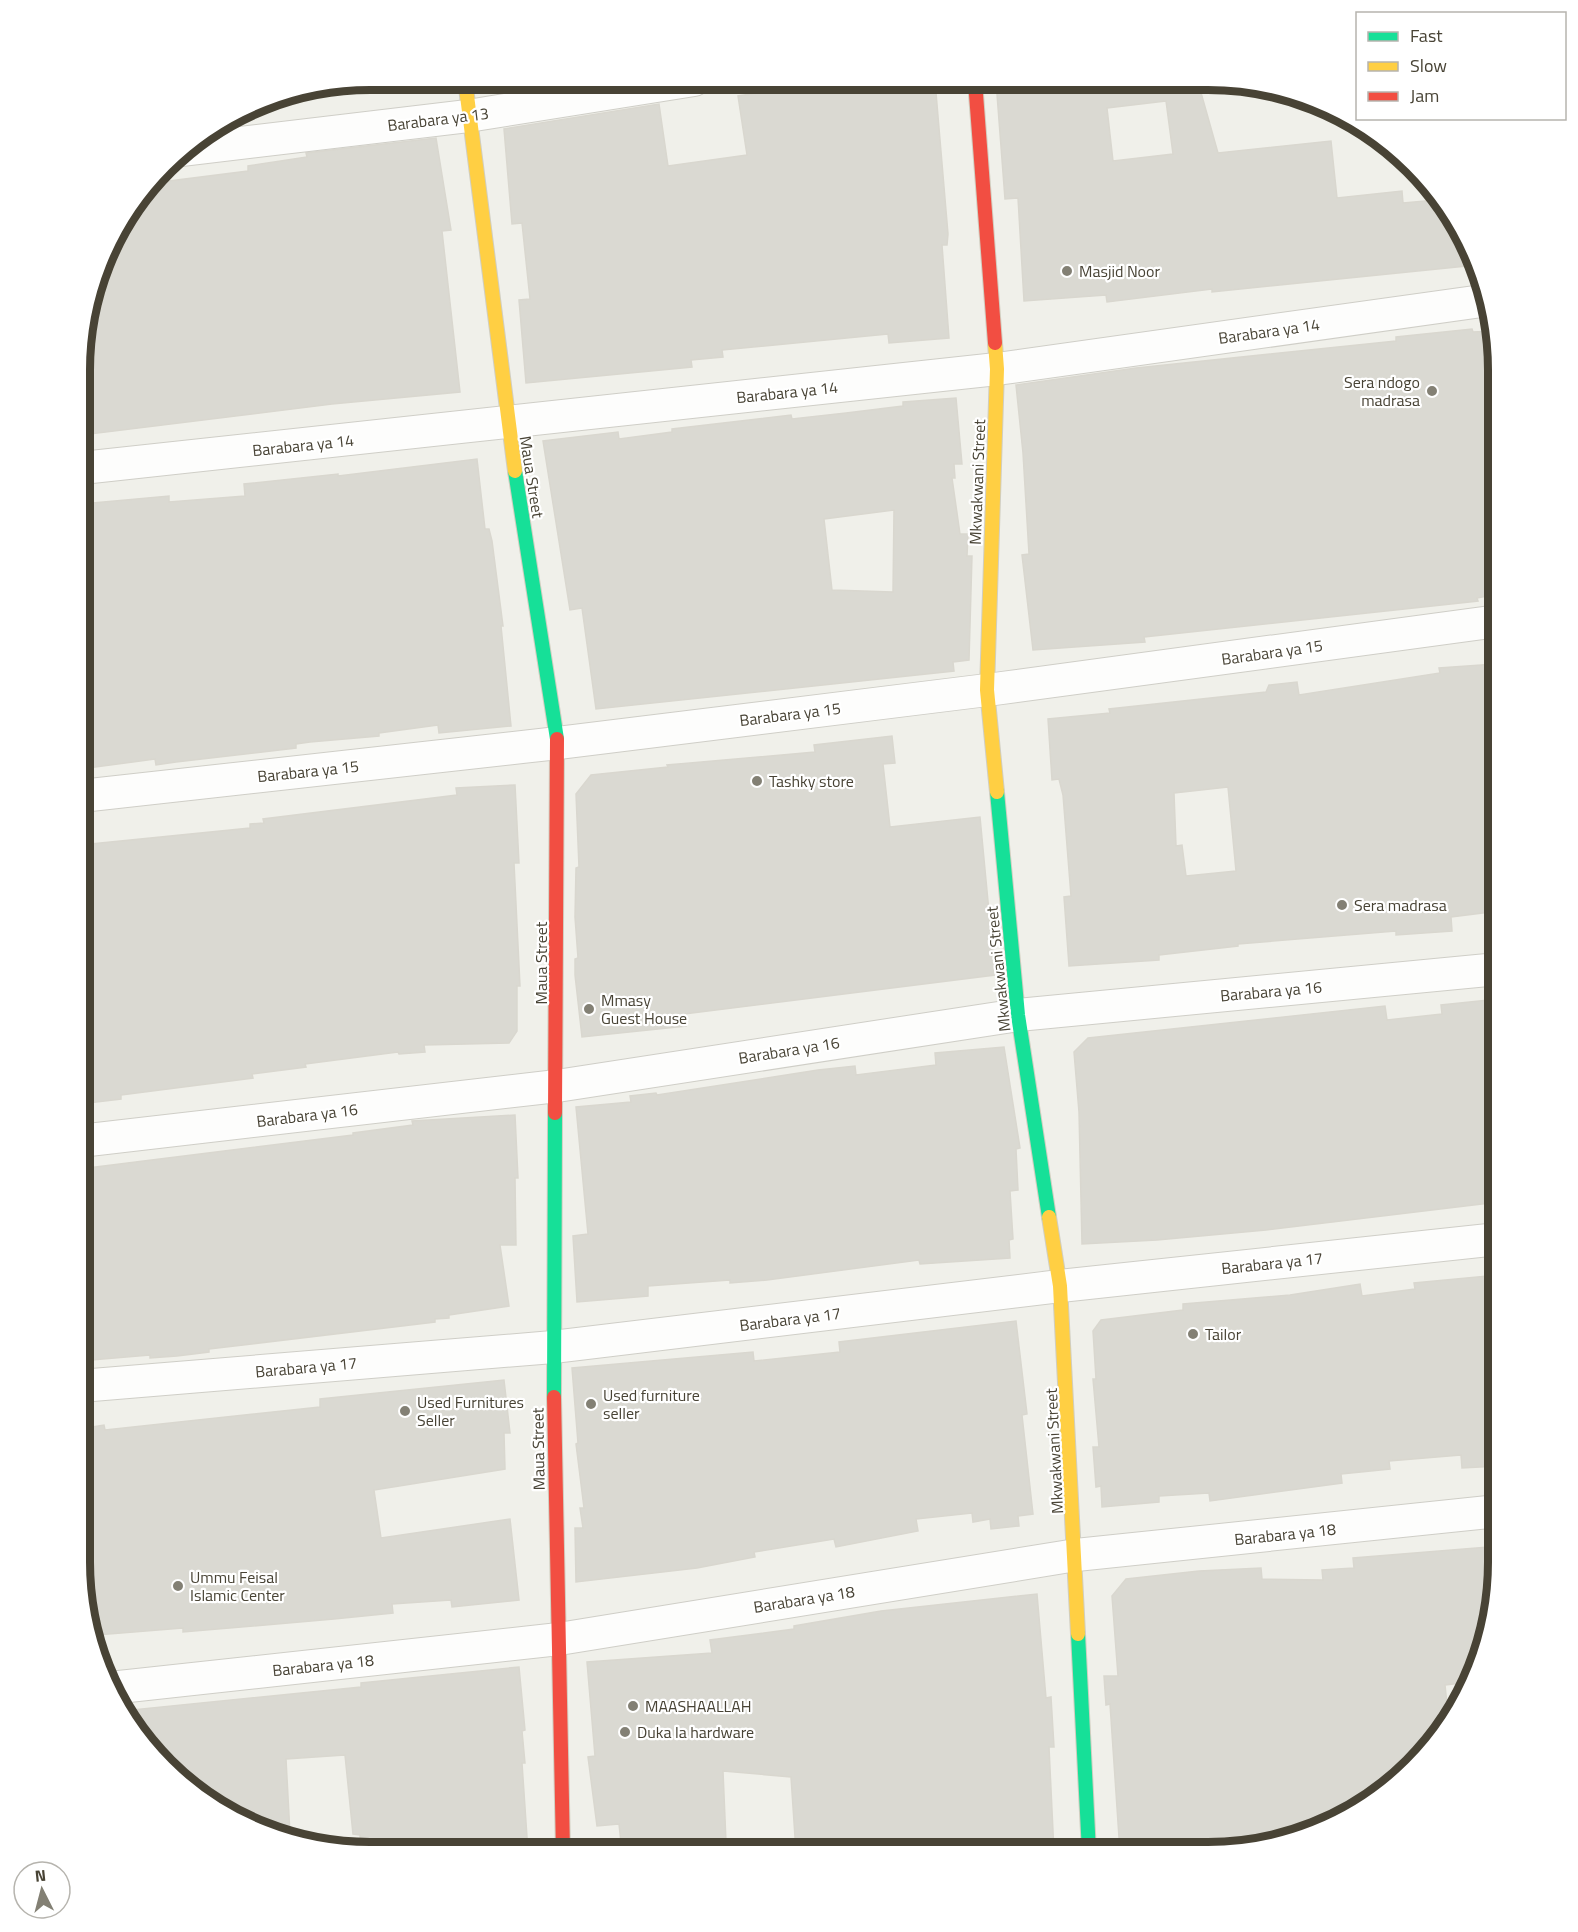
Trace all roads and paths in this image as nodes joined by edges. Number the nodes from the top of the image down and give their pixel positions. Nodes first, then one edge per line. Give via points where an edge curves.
1 (466, 90) edge
2 (631, 90) edge
3 (976, 90) edge
4 (468, 116) junction
5 (199, 148) edge
6 (1479, 301) edge
7 (997, 369) junction
8 (507, 423) junction
9 (90, 467) edge
10 (1488, 622) edge
11 (987, 690) junction
12 (558, 743) junction
13 (90, 795) edge
14 (1488, 970) edge
15 (1018, 1015) junction
16 (557, 1086) junction
17 (90, 1140) edge
18 (1488, 1240) edge
19 (1060, 1286) junction
20 (553, 1347) junction
21 (90, 1385) edge
22 (1488, 1512) edge
23 (1076, 1555) junction
24 (559, 1639) junction
25 (119, 1687) edge
26 (563, 1842) edge
27 (1089, 1842) edge

1 - 4 street, Maua Street
2 - 4 street, Barabara ya 13
3 - 7 street, Mkwakwani Street
4 - 5 street, Barabara ya 13
4 - 8 street, Maua Street
6 - 7 street, Barabara ya 14
7 - 8 street, Barabara ya 14
7 - 11 street, Mkwakwani Street
8 - 9 street, Barabara ya 14
8 - 12 street, Maua Street
10 - 11 street, Barabara ya 15
11 - 12 street, Barabara ya 15
11 - 15 street, Mkwakwani Street
12 - 13 street, Barabara ya 15
12 - 16 street, Maua Street
14 - 15 street, Barabara ya 16
15 - 16 street, Barabara ya 16
15 - 19 street, Mkwakwani Street
16 - 17 street, Barabara ya 16
16 - 20 street, Maua Street
18 - 19 street, Barabara ya 17
19 - 20 street, Barabara ya 17
19 - 23 street, Mkwakwani Street
20 - 21 street, Barabara ya 17
20 - 24 street, Maua Street
22 - 23 street, Barabara ya 18
23 - 24 street, Barabara ya 18
23 - 27 street, Mkwakwani Street
24 - 25 street, Barabara ya 18
24 - 26 street, Maua Street

